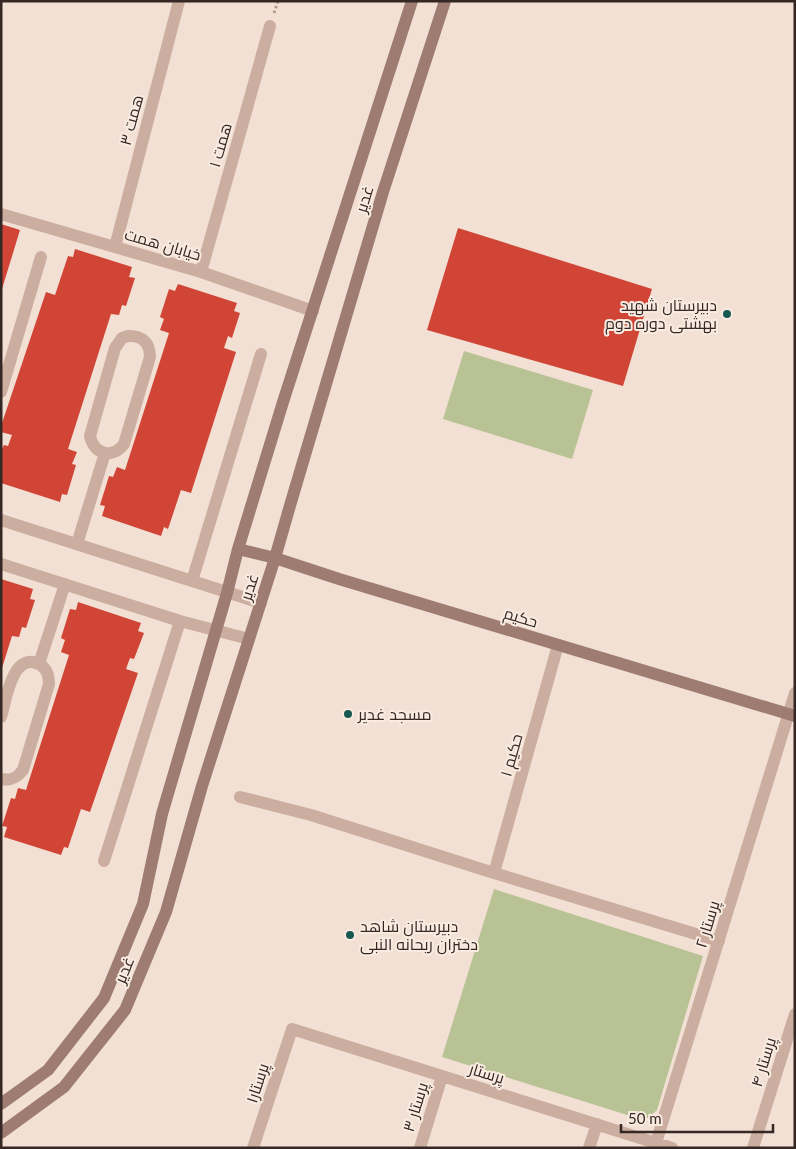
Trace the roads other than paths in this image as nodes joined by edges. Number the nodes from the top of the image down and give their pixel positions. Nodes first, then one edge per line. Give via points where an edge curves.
1 (179, 1) edge
2 (412, 1) edge
3 (445, 1) edge
4 (270, 26) dead end
5 (1, 214) edge
6 (115, 247) junction
7 (41, 257) dead end
8 (201, 272) junction
9 (313, 311) junction
10 (261, 354) dead end
11 (1, 392) edge
12 (105, 453) junction
13 (1, 520) edge
14 (77, 544) junction
15 (238, 549) junction
16 (275, 558) junction
17 (1, 564) edge
18 (192, 581) junction
19 (64, 584) junction
20 (227, 592) junction
21 (261, 603) junction
22 (180, 621) junction
23 (216, 630) junction
24 (249, 639) junction
25 (558, 645) junction
26 (39, 664) junction
27 (795, 693) edge
28 (791, 715) edge
29 (1, 717) edge
30 (1, 779) edge
31 (240, 797) dead end
32 (104, 861) dead end
33 (494, 873) junction
34 (719, 941) junction
35 (795, 1014) edge
36 (292, 1029) joint
37 (442, 1076) junction
38 (1, 1104) edge
39 (597, 1124) junction
40 (1, 1133) edge
41 (656, 1143) junction
42 (253, 1148) edge
43 (420, 1148) edge
44 (589, 1148) edge
45 (672, 1148) edge
46 (753, 1148) edge

1 - 6 street, همت ۳
2 - 9 street, غدیر
3 - 16 street, غدیر via 383,192
4 - 8 street, همت ۱
5 - 6 street, خیابان همت
6 - 8 street, خیابان همت
7 - 11 street
8 - 9 street, خیابان همت
9 - 15 street, غدیر
10 - 18 street
12 - 12 street via 116,452 124,444 150,357 149,346 135,336 122,338 115,348 90,436 94,447
12 - 14 street
13 - 14 street
14 - 18 street
15 - 16 street, حکیم
15 - 20 street, غدیر
16 - 21 street, غدیر
16 - 25 street, حکیم
17 - 19 street
18 - 20 street
19 - 22 street
19 - 26 street
20 - 21 street
20 - 23 street, غدیر
21 - 24 street, غدیر
22 - 23 street
22 - 32 street
23 - 24 street
23 - 38 street, غدیر via 162,814 143,904 104,998 48,1070
24 - 40 street, غدیر via 166,912 125,1010 64,1087
25 - 28 street, حکیم
25 - 33 street, حکیم ۱
26 - 29 street via 27,663 16,669
26 - 30 street via 48,672 49,684 23,770 15,778
27 - 28 street, پرستار ۲
28 - 34 street, پرستار ۲
31 - 33 street via 311,815
33 - 34 street
34 - 41 street, پرستار ۲
35 - 46 street, پرستار ۴
36 - 37 street, پرستار
36 - 42 street, پرستار۱
37 - 39 street, پرستار
37 - 43 street, پرستار ۳
39 - 41 street, پرستار
39 - 44 street
41 - 45 street, پرستار

